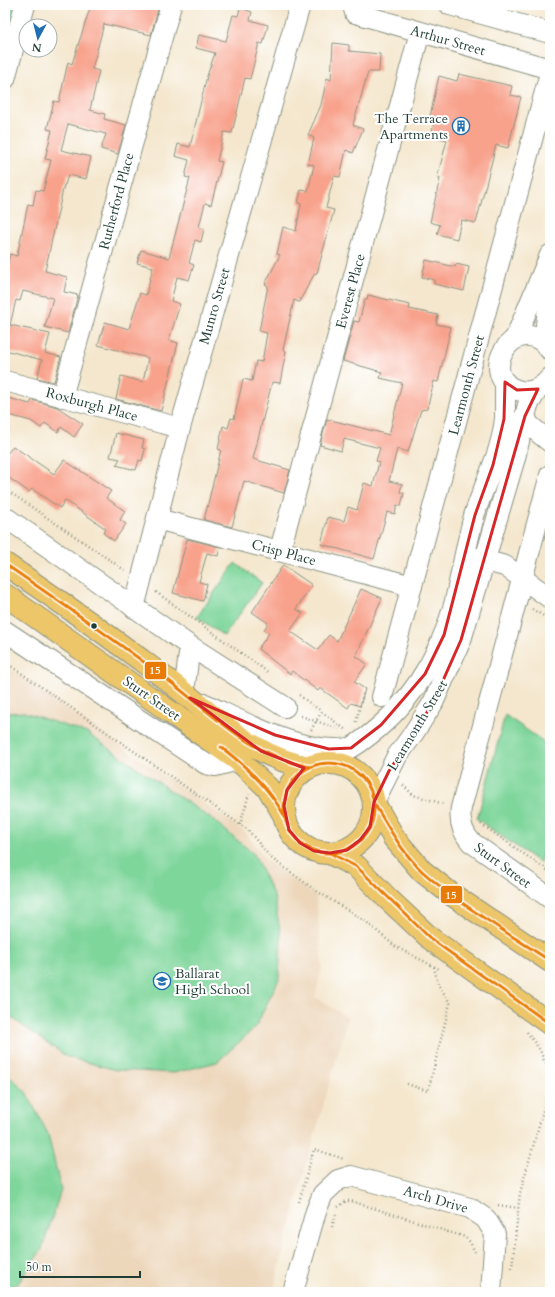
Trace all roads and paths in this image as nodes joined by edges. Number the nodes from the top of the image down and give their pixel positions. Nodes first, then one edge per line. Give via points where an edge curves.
1 (25, 5) edge
2 (171, 5) edge
3 (300, 5) edge
4 (353, 5) edge
5 (450, 5) edge
6 (420, 32) junction
7 (550, 33) edge
8 (550, 69) edge
9 (550, 73) edge
10 (5, 79) edge
11 (550, 255) edge
12 (549, 298) edge
13 (516, 338) junction
14 (548, 348) edge
15 (5, 380) edge
16 (505, 382) junction
17 (546, 384) edge
18 (62, 397) junction
19 (525, 416) junction
20 (180, 428) junction
21 (550, 442) edge
22 (550, 475) edge
23 (5, 489) edge
24 (5, 517) edge
25 (156, 519) junction
26 (280, 550) junction
27 (465, 556) junction
28 (484, 561) junction
29 (5, 564) edge
30 (522, 578) junction
31 (140, 581) junction
32 (412, 586) junction
33 (5, 595) edge
34 (550, 598) edge
35 (134, 608) junction
36 (5, 631) edge
37 (190, 646) junction
38 (392, 658) junction
39 (5, 662) edge
40 (271, 675) dead end
41 (413, 690) junction
42 (187, 695) junction
43 (382, 697) dead end
44 (290, 700) joint
45 (316, 722) dead end
46 (351, 748) junction
47 (238, 760) junction
48 (317, 765) junction
49 (374, 804) junction
50 (284, 815) junction
51 (469, 823) junction
52 (330, 853) junction
53 (550, 872) edge
54 (550, 898) edge
55 (550, 961) edge
56 (434, 967) junction
57 (445, 972) dead end
58 (550, 1024) edge
59 (525, 1030) dead end
60 (550, 1067) edge
61 (407, 1084) dead end
62 (550, 1086) edge
63 (331, 1228) dead end
64 (475, 1254) dead end
65 (512, 1272) dead end
66 (293, 1292) edge
67 (491, 1292) edge

1 - 10 street
2 - 18 street, Rutherford Place
3 - 20 street, Munro Street
4 - 6 street, Arthur Street via 355,13
5 - 7 street
6 - 8 street, Arthur Street
6 - 26 street, Everest Place
9 - 32 street, Learmonth Street
11 - 13 street
12 - 14 street
13 - 14 street via 532,337
13 - 16 street, Learmonth Street via 499,357 499,366
15 - 18 street, Roxburgh Place
16 - 17 street via 517,390 531,391
16 - 27 street, Learmonth Street via 504,419 493,465 475,515
17 - 19 street, Learmonth Street via 528,405
18 - 20 street, Roxburgh Place
19 - 21 street via 529,425
19 - 28 street, Learmonth Street
20 - 25 street, Munro Street
22 - 30 street
23 - 31 path
24 - 35 street
25 - 26 street, Crisp Place
25 - 31 street, Munro Street
26 - 32 street, Crisp Place
27 - 28 street
27 - 41 street, Learmonth Street via 444,635 425,674
28 - 30 street via 505,566
28 - 49 street, Learmonth Street via 461,640 441,688 397,756
29 - 42 main road, Sturt Street via 98,628
30 - 34 street
30 - 51 street via 461,808
31 - 35 street, Munro Street
31 - 40 path
32 - 38 street, Learmonth Street
33 - 47 main road, Sturt Street
35 - 37 street
36 - 47 street via 206,764 215,766
37 - 42 street, Sturt Street
37 - 44 street
38 - 41 street
38 - 43 street, Learmonth Street
39 - 56 path via 240,825 254,836 271,858 315,890 365,921 396,947
41 - 46 street, Learmonth Street via 398,710
42 - 46 street via 289,740 329,749
42 - 48 main road, Sturt Street via 261,751 286,762
44 - 45 path via 346,729
46 - 48 street, Learmonth Street
47 - 50 main road, Sturt Street via 268,788
48 - 49 main road via 337,764 354,770 367,783
48 - 50 main road via 297,776 290,786 285,798
49 - 52 main road via 370,827 360,840 346,850
49 - 55 main road via 394,838 422,871 451,894
50 - 52 main road via 289,830 300,843 314,851
51 - 53 path
51 - 54 street, Sturt Street via 466,835 476,846
52 - 58 main road via 357,868 431,938
56 - 57 path
56 - 61 path via 438,984 450,1003 428,1091
59 - 60 path via 540,1050 546,1066
62 - 65 path via 520,1193
63 - 64 path via 338,1207 346,1201 351,1201 465,1237
66 - 67 street, Arch Drive via 319,1201 326,1189 347,1177 359,1177 465,1206 479,1213 495,1234

